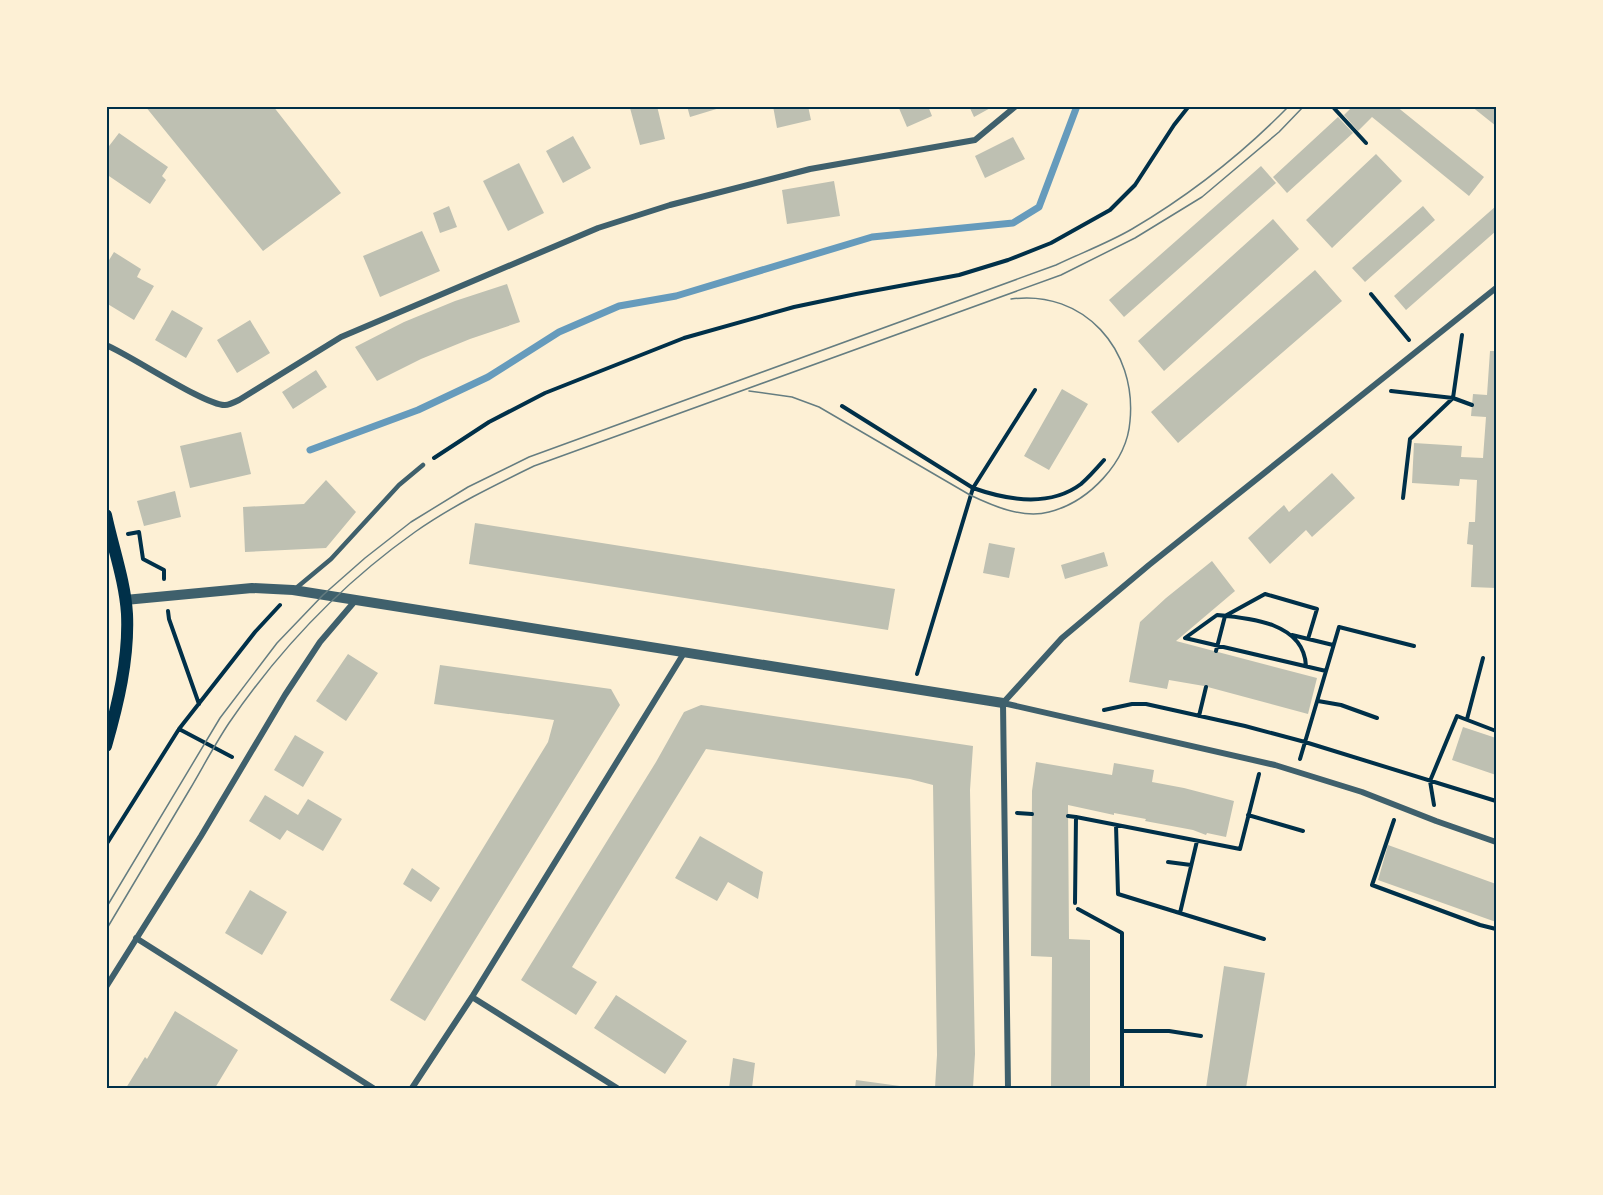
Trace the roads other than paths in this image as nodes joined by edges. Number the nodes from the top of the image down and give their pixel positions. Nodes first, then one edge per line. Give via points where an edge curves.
1 (1016, 106) edge
2 (1497, 288) edge
3 (106, 345) edge
4 (423, 465) road end
5 (106, 515) edge
6 (293, 591) junction
7 (125, 600) junction
8 (355, 601) junction
9 (684, 653) junction
10 (1003, 703) junction
11 (106, 746) edge
12 (1497, 842) edge
13 (136, 938) junction
14 (106, 987) edge
15 (472, 997) junction
16 (374, 1089) edge
17 (412, 1089) edge
18 (617, 1089) edge
19 (1008, 1089) edge

1 - 3 street via 975,140 810,169 598,228 341,337 225,405 209,402
2 - 10 street via 1149,565 1070,632
4 - 6 lane via 399,485 331,559
5 - 7 main road
6 - 7 street via 252,588
6 - 8 street
7 - 11 main road via 126,650
8 - 9 street
8 - 13 street via 320,642 291,686
9 - 10 street
9 - 15 street
10 - 12 street via 1262,762 1362,792
10 - 19 street
13 - 14 street
13 - 16 street
15 - 17 street
15 - 18 street

